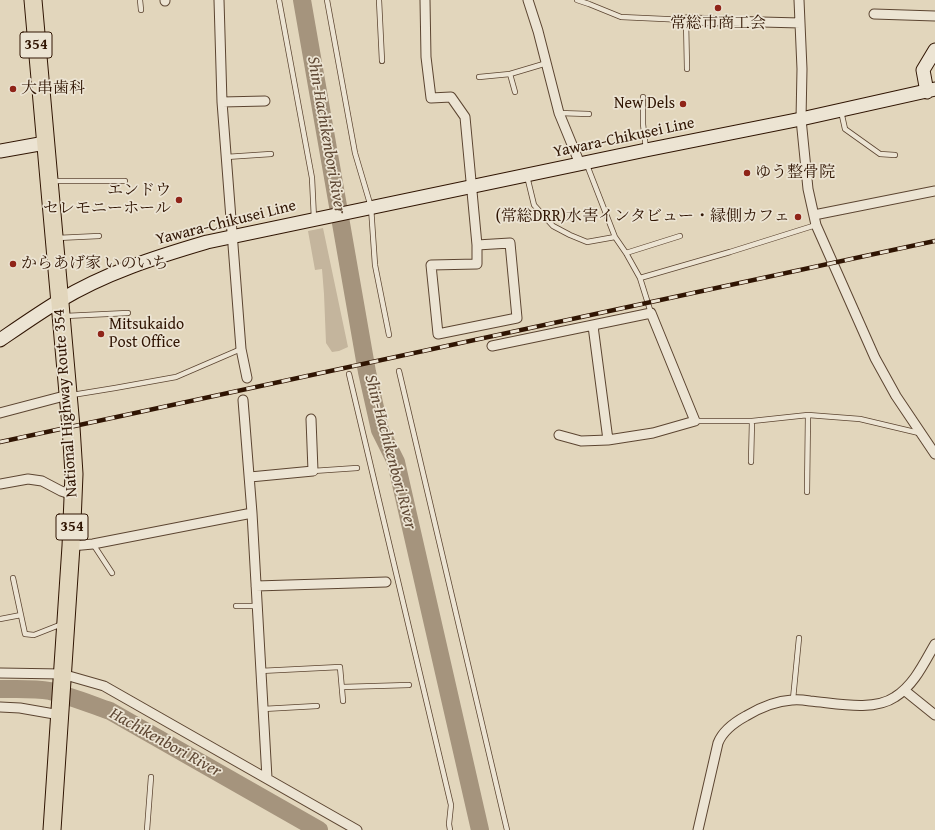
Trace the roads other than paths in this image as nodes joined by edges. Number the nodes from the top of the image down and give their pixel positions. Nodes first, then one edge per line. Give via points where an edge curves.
1 (33, 0) edge
2 (140, 0) edge
3 (219, 0) edge
4 (279, 0) edge
5 (327, 0) edge
6 (379, 0) edge
7 (425, 0) edge
8 (528, 0) edge
9 (577, 0) edge
10 (799, 0) edge
11 (140, 10) dead end
12 (874, 14) dead end
13 (935, 16) edge
14 (686, 20) junction
15 (800, 23) junction
16 (935, 50) edge
17 (382, 61) dead end
18 (547, 63) junction
19 (687, 69) dead end
20 (510, 74) junction
21 (479, 77) dead end
22 (931, 90) edge
23 (515, 92) dead end
24 (642, 97) dead end
25 (265, 101) dead end
26 (222, 102) junction
27 (841, 111) junction
28 (559, 113) junction
29 (589, 114) dead end
30 (802, 119) junction
31 (45, 143) junction
32 (646, 150) junction
33 (0, 151) edge
34 (271, 154) dead end
35 (895, 155) dead end
36 (226, 157) junction
37 (583, 164) junction
38 (527, 176) junction
39 (48, 181) junction
40 (125, 181) dead end
41 (472, 187) junction
42 (935, 191) edge
43 (368, 208) junction
44 (814, 215) junction
45 (317, 219) junction
46 (816, 225) junction
47 (99, 236) dead end
48 (232, 236) junction
49 (680, 236) dead end
50 (614, 237) junction
51 (54, 238) junction
52 (477, 245) junction
53 (626, 253) junction
54 (640, 278) junction
55 (60, 308) junction
56 (128, 313) dead end
57 (651, 313) junction
58 (593, 326) junction
59 (389, 336) dead end
60 (0, 340) edge
61 (492, 346) dead end
62 (241, 349) junction
63 (399, 371) dead end
64 (349, 374) dead end
65 (247, 378) dead end
66 (68, 395) junction
67 (243, 400) dead end
68 (0, 413) edge
69 (808, 415) junction
70 (311, 419) dead end
71 (695, 421) junction
72 (752, 421) junction
73 (920, 433) junction
74 (559, 434) dead end
75 (608, 440) junction
76 (935, 454) edge
77 (751, 462) dead end
78 (357, 468) dead end
79 (314, 471) junction
80 (250, 476) junction
81 (0, 484) edge
82 (807, 492) dead end
83 (73, 495) junction
84 (252, 513) junction
85 (93, 544) junction
86 (71, 546) junction
87 (112, 573) dead end
88 (14, 578) dead end
89 (386, 582) dead end
90 (256, 586) junction
91 (236, 606) dead end
92 (256, 606) junction
93 (21, 615) junction
94 (0, 620) edge
95 (66, 622) junction
96 (799, 638) dead end
97 (935, 644) edge
98 (260, 671) junction
99 (0, 673) edge
100 (62, 681) junction
101 (409, 685) dead end
102 (342, 687) junction
103 (904, 690) junction
104 (793, 699) junction
105 (343, 701) dead end
106 (317, 706) dead end
107 (0, 707) edge
108 (60, 709) junction
109 (262, 709) junction
110 (935, 715) edge
111 (151, 777) dead end
112 (267, 778) junction
113 (52, 830) edge
114 (147, 830) edge
115 (357, 830) edge
116 (450, 830) edge
117 (507, 830) edge
118 (698, 830) edge

1 - 31 highway, National Highway Route 354 / 354
2 - 11 lane
3 - 26 street
4 - 45 lane via 312,178
5 - 43 lane
6 - 17 lane
7 - 41 street via 426,57 431,98 451,98 465,117
8 - 18 street
9 - 14 lane via 621,17
10 - 15 street
12 - 13 street
14 - 15 street
14 - 19 lane
15 - 30 street
16 - 22 main road via 923,70
18 - 20 lane
18 - 28 street
20 - 21 lane
20 - 23 lane
22 - 27 main road, Yawara-Chikusei Line
24 - 32 lane
25 - 26 street
26 - 36 street
27 - 30 main road, Yawara-Chikusei Line
27 - 35 lane via 845,129 880,154
28 - 29 lane
28 - 37 street
30 - 32 main road, Yawara-Chikusei Line
30 - 44 street via 808,189
31 - 33 main road
31 - 39 highway, National Highway Route 354 / 354
32 - 37 main road, Yawara-Chikusei Line
34 - 36 lane
36 - 48 street
37 - 38 main road, Yawara-Chikusei Line
37 - 50 lane
38 - 41 main road, Yawara-Chikusei Line
38 - 50 lane via 534,204 553,226 587,242
39 - 40 lane
39 - 51 highway, National Highway Route 354 / 354
41 - 43 main road, Yawara-Chikusei Line
41 - 52 street
42 - 44 street
43 - 45 main road, Yawara-Chikusei Line
43 - 59 lane via 375,265
44 - 46 street
45 - 48 main road, Yawara-Chikusei Line
46 - 54 lane
46 - 73 street via 875,358
47 - 51 lane
48 - 55 main road, Yawara-Chikusei Line via 154,258 107,277
48 - 62 street
49 - 53 lane
50 - 53 lane
51 - 55 highway, National Highway Route 354 / 354
52 - 52 street via 510,243 517,318 438,334 431,265 478,264
53 - 54 lane
54 - 57 lane
55 - 56 lane
55 - 60 main road, Yawara-Chikusei Line
55 - 66 highway, National Highway Route 354 / 354
57 - 58 street
57 - 71 street
58 - 61 street
58 - 75 street
62 - 65 street
62 - 66 lane via 176,377
63 - 117 lane
64 - 116 lane via 451,805
66 - 68 street
66 - 83 highway, National Highway Route 354 / 354
67 - 80 street
69 - 72 lane
69 - 73 lane via 860,419
69 - 82 lane
70 - 79 street
71 - 72 lane
71 - 75 street via 653,433
72 - 77 lane
73 - 76 street
74 - 75 street via 581,441
78 - 79 lane
79 - 80 street
80 - 84 street
81 - 83 street via 28,479 42,481
83 - 86 highway, National Highway Route 354 / 354
84 - 85 street
84 - 90 street
85 - 86 street
85 - 87 lane
86 - 95 highway, National Highway Route 354 / 354
88 - 93 lane
89 - 90 street
90 - 92 street
91 - 92 lane
92 - 98 street
93 - 94 lane
93 - 95 lane via 25,634 34,635
95 - 100 highway, National Highway Route 354 / 354
96 - 104 lane
97 - 103 street
98 - 102 lane via 340,667
98 - 109 street
99 - 100 street
100 - 108 highway, National Highway Route 354 / 354
100 - 112 street via 104,686
101 - 102 lane
102 - 105 lane
103 - 104 street via 894,698 865,706
103 - 110 street
104 - 118 street via 758,709 735,722 721,736
106 - 109 lane
107 - 108 street
108 - 113 highway, National Highway Route 354 / 354
109 - 112 street
111 - 114 lane
112 - 115 street

